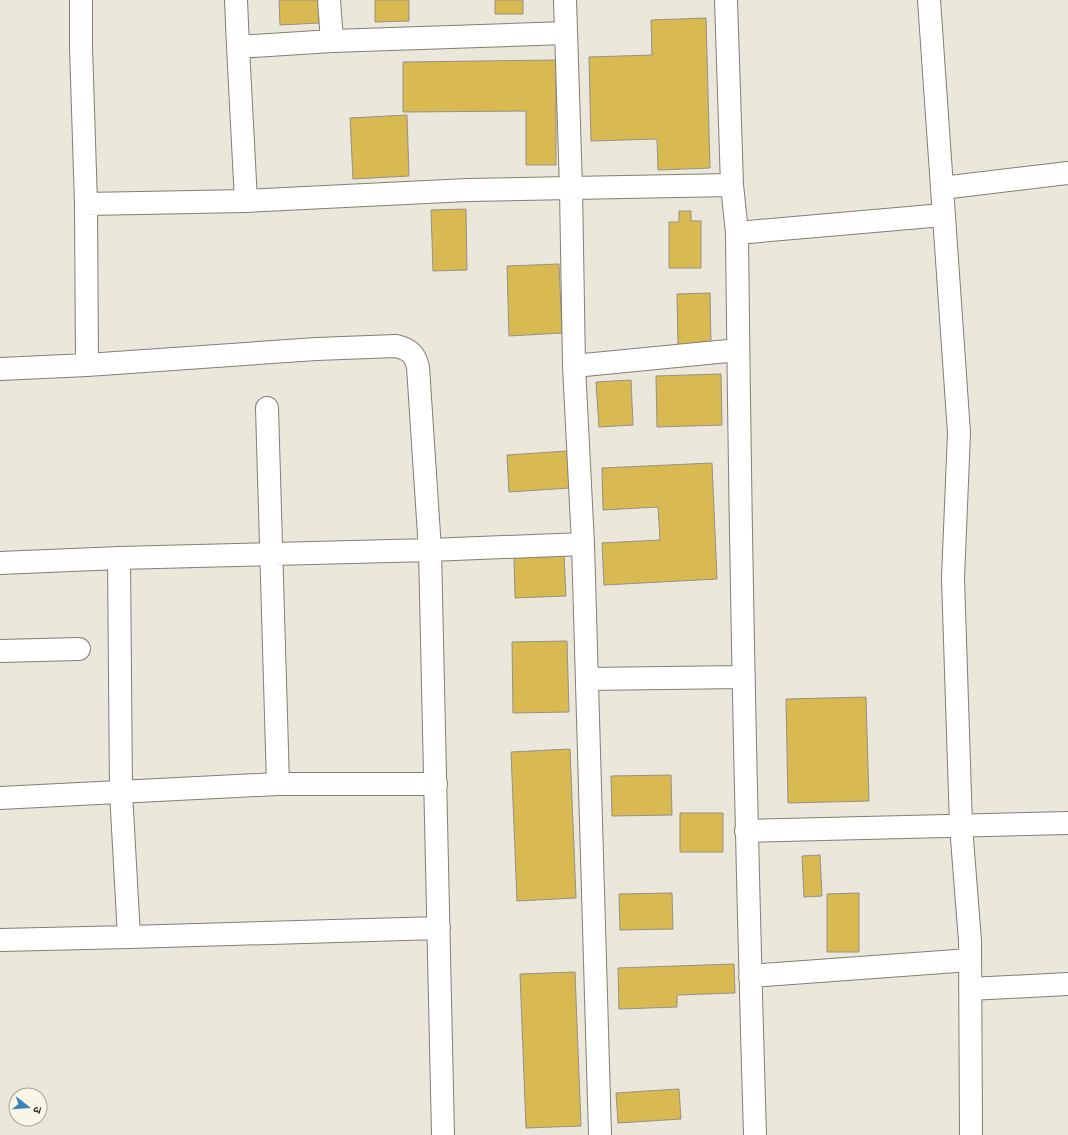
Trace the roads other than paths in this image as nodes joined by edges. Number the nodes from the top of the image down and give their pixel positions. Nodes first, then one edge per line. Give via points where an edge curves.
1 (81, 0) edge
2 (236, 0) edge
3 (329, 0) edge
4 (565, 0) edge
5 (726, 0) edge
6 (929, 0) edge
7 (566, 33) junction
8 (332, 41) junction
9 (238, 47) junction
10 (1068, 173) edge
11 (732, 185) junction
12 (571, 188) junction
13 (942, 188) junction
14 (246, 201) junction
15 (86, 204) junction
16 (943, 215) junction
17 (737, 233) junction
18 (738, 350) junction
19 (87, 365) junction
20 (574, 366) junction
21 (0, 369) edge
22 (267, 408) dead end
23 (583, 544) junction
24 (430, 550) junction
25 (272, 554) junction
26 (119, 558) junction
27 (0, 563) edge
28 (79, 649) dead end
29 (0, 652) edge
30 (743, 677) junction
31 (587, 679) junction
32 (278, 784) junction
33 (436, 784) junction
34 (121, 792) junction
35 (0, 798) edge
36 (1068, 823) edge
37 (961, 826) junction
38 (746, 831) junction
39 (439, 928) junction
40 (129, 936) junction
41 (0, 940) edge
42 (970, 960) junction
43 (750, 976) junction
44 (1068, 984) edge
45 (970, 989) junction
46 (442, 1135) edge
47 (600, 1135) edge
48 (755, 1135) edge
49 (971, 1135) edge

1 - 15 street via 80,47
2 - 9 street
3 - 8 street
4 - 7 street
5 - 11 street
6 - 13 street
7 - 8 street
7 - 12 street
8 - 9 street
9 - 14 street
10 - 13 street
11 - 12 street
11 - 17 street
12 - 14 street via 459,190
12 - 20 street
13 - 16 street
14 - 15 street
15 - 19 street
16 - 17 street
16 - 37 street via 959,433 953,578
17 - 18 street
18 - 20 street
18 - 30 street
19 - 21 street
19 - 24 street via 316,349 396,346 404,348 411,352 418,367
20 - 23 street
22 - 25 street
23 - 24 street
23 - 31 street
24 - 25 street
24 - 33 street
25 - 26 street
25 - 32 street
26 - 27 street
26 - 34 street
28 - 29 street
30 - 31 street
30 - 38 street
31 - 47 street
32 - 33 street
32 - 34 street
33 - 39 street
34 - 35 street
34 - 40 street
36 - 37 street
37 - 38 street
37 - 42 street
38 - 43 street
39 - 40 street
39 - 46 street
40 - 41 street
42 - 43 street
42 - 45 street
43 - 48 street
44 - 45 street
45 - 49 street

